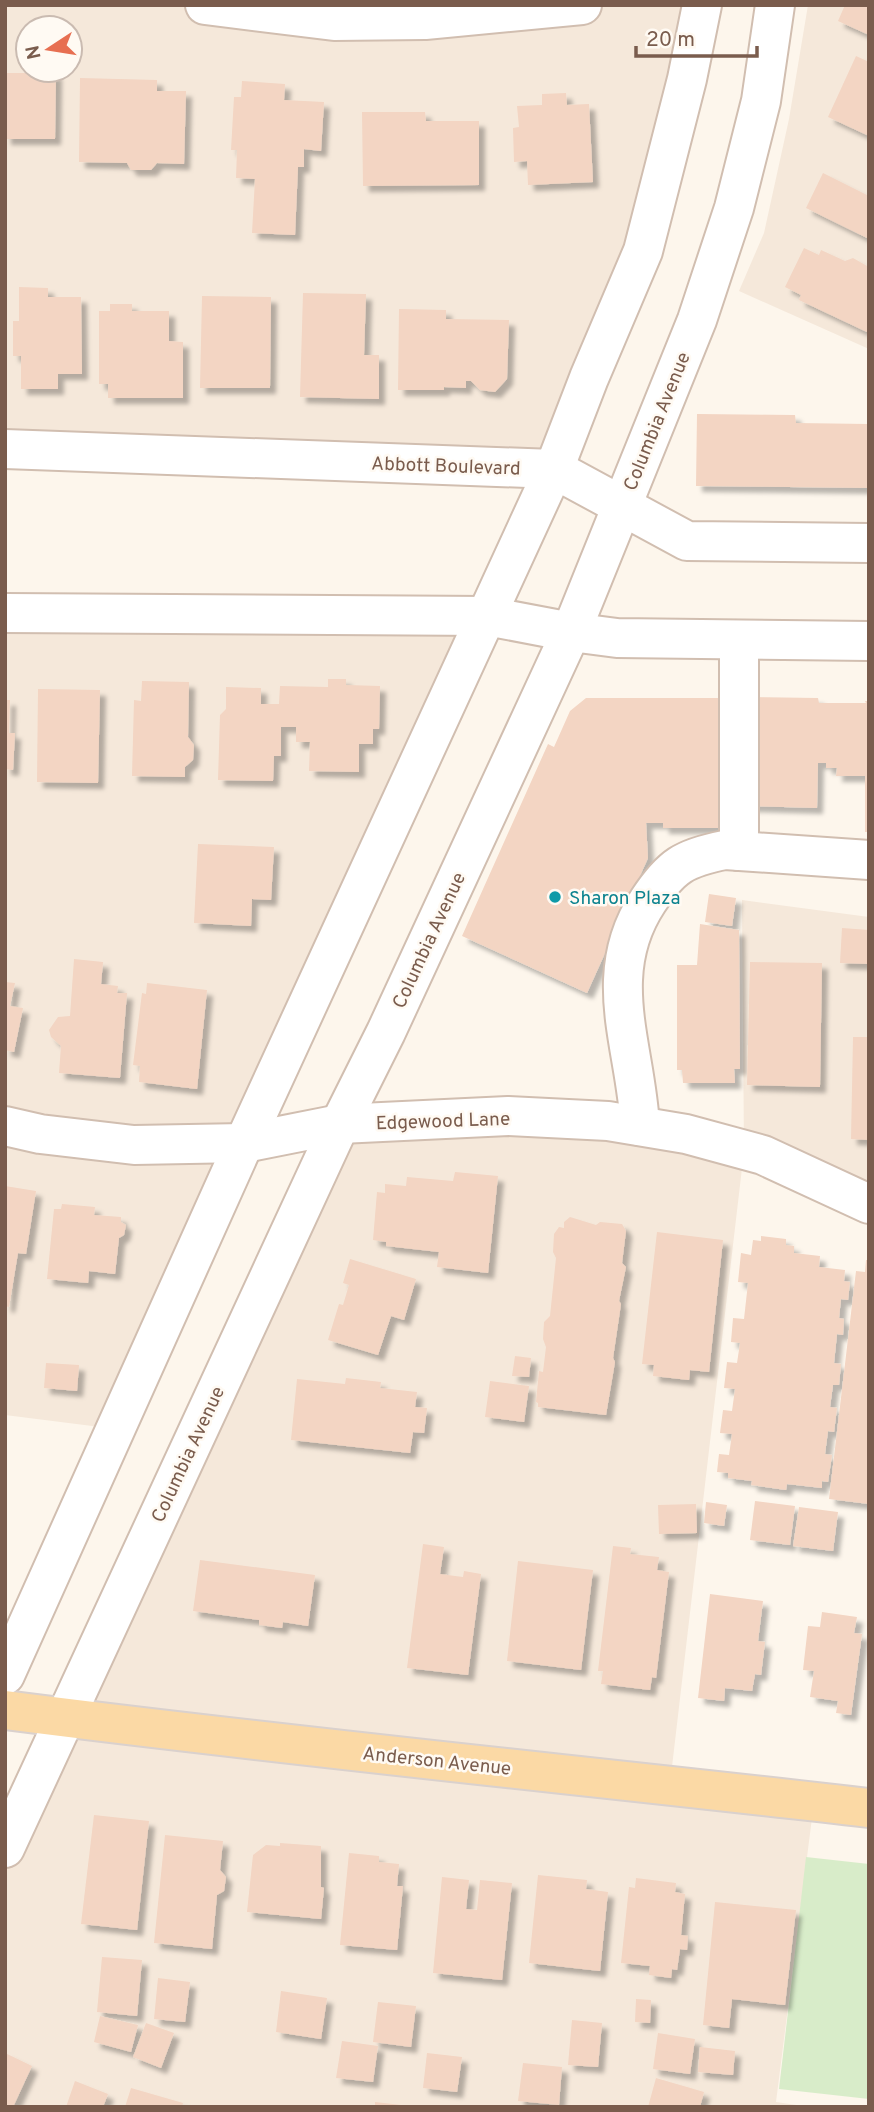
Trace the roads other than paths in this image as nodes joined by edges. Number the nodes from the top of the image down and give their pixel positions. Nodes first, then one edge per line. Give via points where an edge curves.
1 (205, 5) edge
2 (582, 5) edge
3 (702, 5) edge
4 (775, 5) edge
5 (5, 449) edge
6 (554, 469) junction
7 (622, 506) junction
8 (869, 543) edge
9 (5, 613) edge
10 (487, 616) junction
11 (571, 632) junction
12 (739, 640) junction
13 (869, 641) edge
14 (738, 851) junction
15 (869, 860) edge
16 (340, 1124) junction
17 (5, 1126) edge
18 (640, 1126) junction
19 (244, 1143) junction
20 (869, 1204) edge
21 (5, 1675) edge
22 (5, 1710) edge
23 (65, 1718) junction
24 (869, 1808) edge
25 (5, 1848) edge

1 - 2 street via 334,21 425,20
3 - 6 street via 643,251
4 - 7 street, Columbia Avenue via 761,101 734,208 697,320
5 - 6 street, Abbott Boulevard
6 - 7 street, Abbott Boulevard
6 - 10 street
7 - 8 street, Abbott Boulevard via 687,541
7 - 11 street, Columbia Avenue
9 - 10 street
10 - 11 street
10 - 19 street
11 - 12 street via 617,638
11 - 16 street, Columbia Avenue
12 - 13 street
12 - 14 street
14 - 15 street
14 - 18 street via 703,855 665,876 629,943 622,971 623,1001
16 - 18 street, Edgewood Lane via 508,1116
16 - 19 street, Edgewood Lane
16 - 23 street, Columbia Avenue
17 - 19 street, Edgewood Lane via 134,1145
18 - 20 street, Edgewood Lane via 763,1155
19 - 21 street
22 - 23 main road, Anderson Avenue
23 - 24 main road, Anderson Avenue
23 - 25 street, Columbia Avenue

